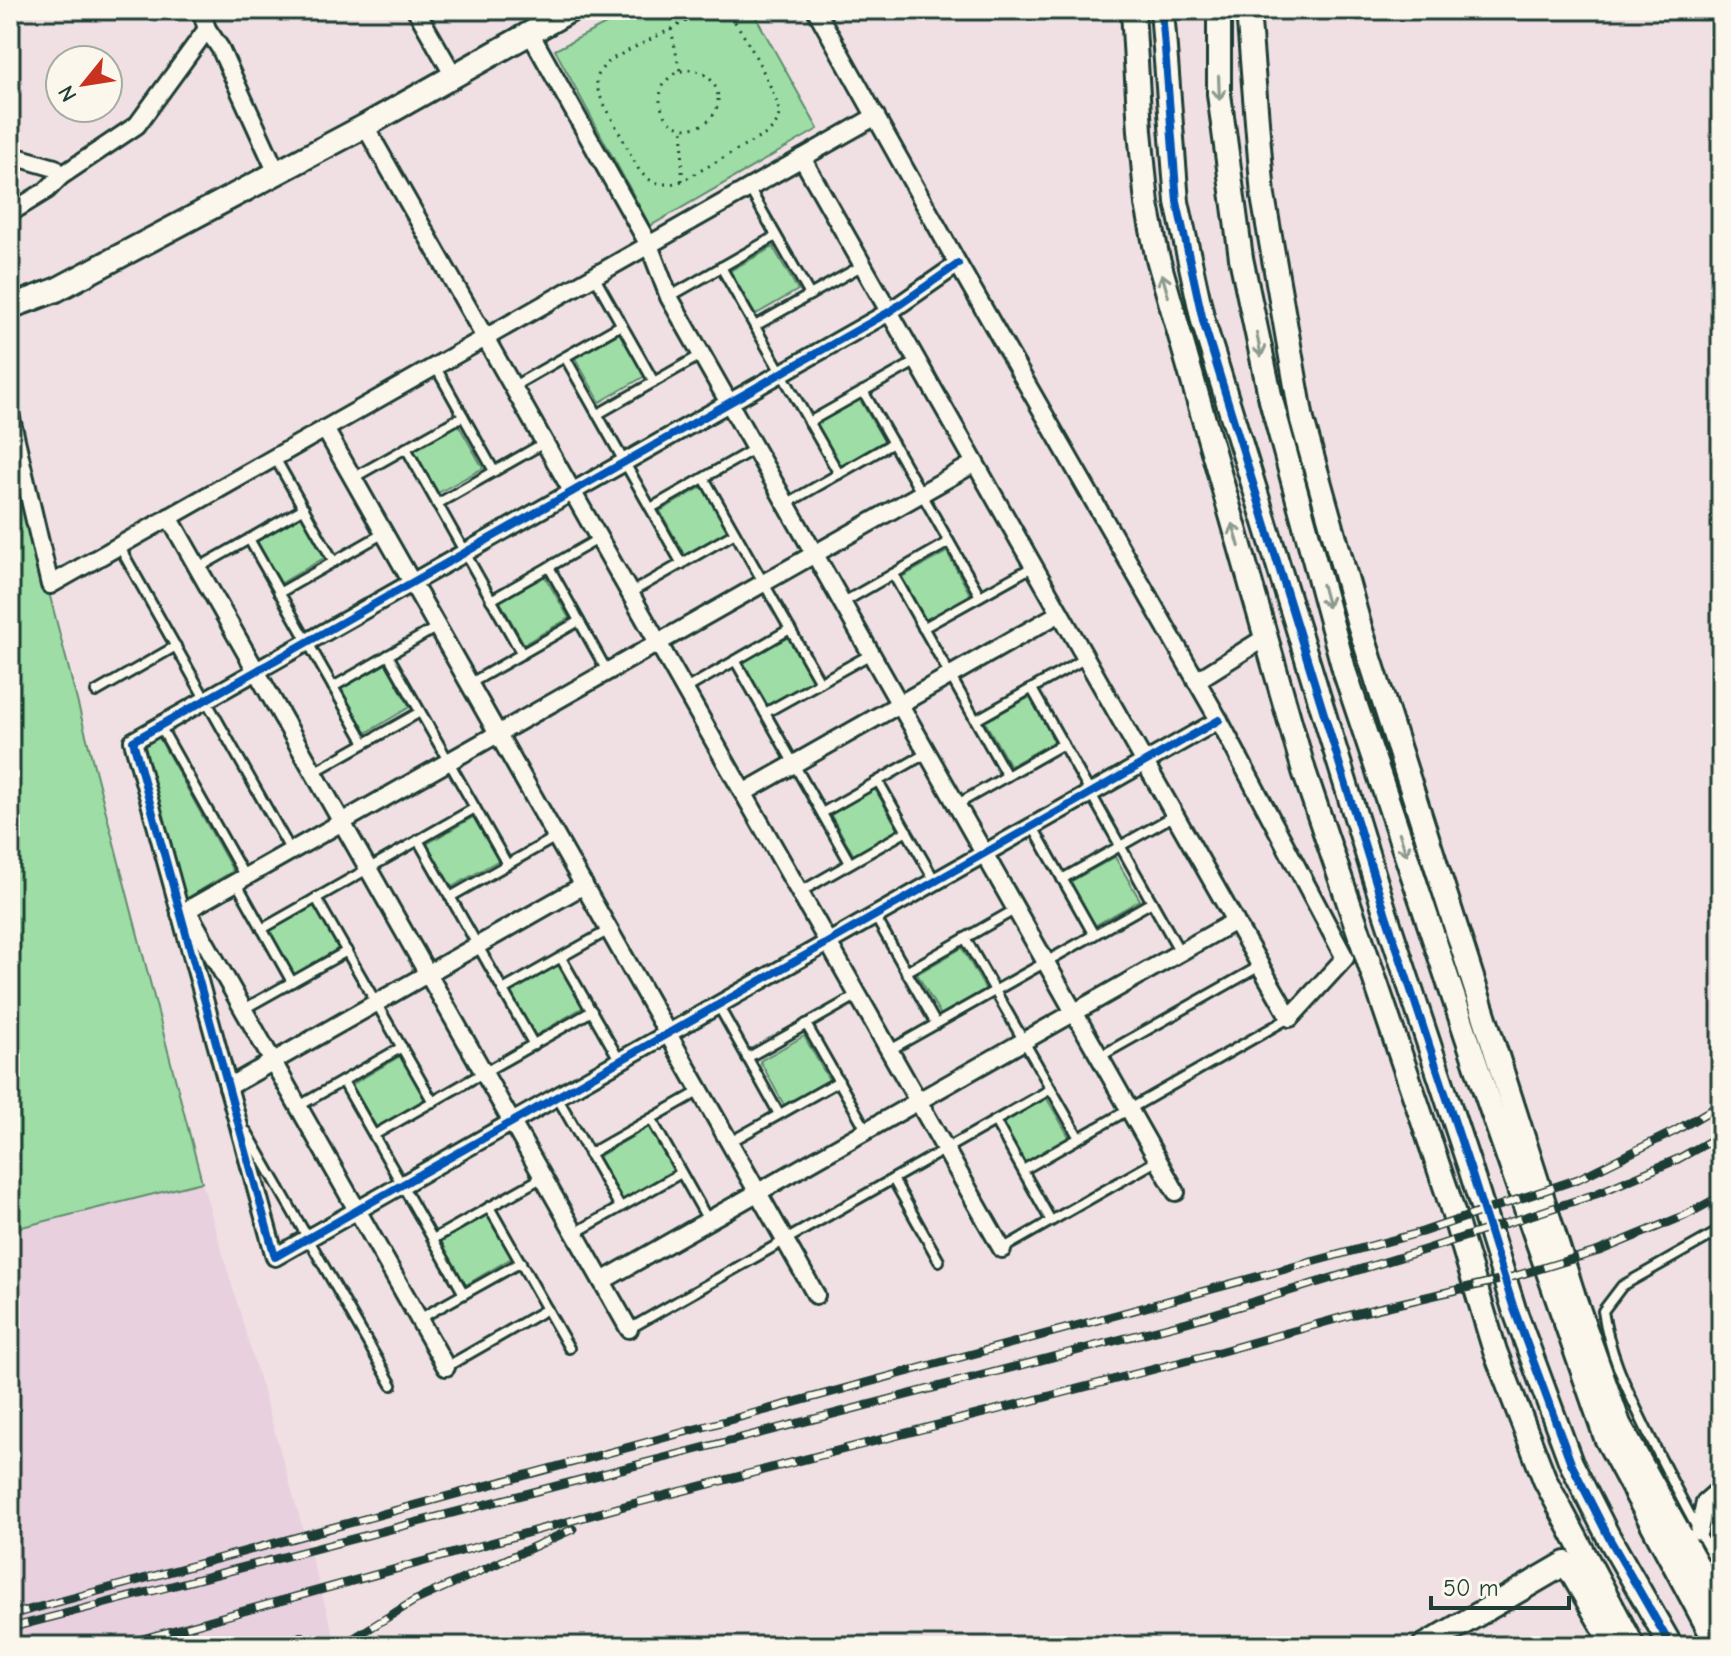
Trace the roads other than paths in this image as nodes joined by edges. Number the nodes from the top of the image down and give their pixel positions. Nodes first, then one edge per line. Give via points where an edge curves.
1 (201, 10) edge
2 (416, 10) edge
3 (571, 10) edge
4 (816, 10) edge
5 (1133, 10) edge
6 (1162, 10) edge
7 (1219, 10) edge
8 (1248, 10) edge
9 (207, 29) junction
10 (530, 33) junction
11 (454, 76) junction
12 (876, 116) junction
13 (365, 126) junction
14 (10, 155) edge
15 (802, 158) junction
16 (277, 173) junction
17 (61, 176) junction
18 (749, 188) junction
19 (10, 213) edge
20 (776, 236) junction
21 (649, 245) junction
22 (958, 264) junction
23 (863, 265) junction
24 (721, 267) junction
25 (594, 276) junction
26 (810, 295) junction
27 (669, 297) junction
28 (10, 307) edge
29 (889, 312) junction
30 (621, 325) junction
31 (755, 326) junction
32 (485, 338) junction
33 (701, 355) junction
34 (565, 357) junction
35 (917, 361) junction
36 (435, 366) junction
37 (781, 373) junction
38 (654, 382) junction
39 (512, 387) junction
40 (863, 391) junction
41 (729, 403) junction
42 (10, 414) edge
43 (598, 414) junction
44 (463, 416) junction
45 (809, 422) junction
46 (325, 429) junction
47 (544, 443) junction
48 (893, 443) junction
49 (406, 448) junction
50 (754, 449) junction
51 (275, 457) junction
52 (625, 462) junction
53 (975, 463) junction
54 (494, 471) junction
55 (839, 474) junction
56 (353, 478) junction
57 (704, 478) junction
58 (572, 492) junction
59 (921, 493) junction
60 (437, 504) junction
61 (786, 504) junction
62 (304, 508) junction
63 (651, 508) junction
64 (169, 517) junction
65 (384, 533) junction
66 (735, 533) junction
67 (599, 538) junction
68 (249, 539) junction
69 (949, 542) junction
70 (119, 546) junction
71 (465, 553) junction
72 (814, 554) junction
73 (334, 562) junction
74 (682, 564) junction
75 (1034, 566) junction
76 (549, 567) junction
77 (198, 568) junction
78 (893, 574) junction
79 (412, 583) junction
80 (764, 583) junction
81 (279, 593) junction
82 (630, 593) junction
83 (980, 596) junction
84 (491, 600) junction
85 (842, 603) junction
86 (1060, 613) junction
87 (579, 621) junction
88 (437, 627) junction
89 (923, 628) junction
90 (790, 629) junction
91 (1266, 637) junction
92 (307, 642) junction
93 (658, 643) junction
94 (176, 646) junction
95 (522, 654) junction
96 (871, 654) junction
97 (388, 655) junction
98 (1086, 658) junction
99 (735, 660) junction
100 (256, 671) junction
101 (608, 671) junction
102 (950, 675) junction
103 (1196, 681) junction
104 (820, 682) junction
105 (469, 684) junction
106 (333, 687) junction
107 (1032, 689) junction
108 (684, 690) junction
109 (96, 692) dead end
110 (206, 700) junction
111 (899, 704) junction
112 (420, 712) junction
113 (765, 713) junction
114 (976, 720) junction
115 (1219, 720) junction
116 (160, 726) junction
117 (498, 734) junction
118 (365, 743) junction
119 (1063, 744) junction
120 (927, 753) junction
121 (449, 761) junction
122 (1146, 763) junction
123 (794, 764) junction
124 (314, 772) junction
125 (1007, 776) junction
126 (878, 781) junction
127 (743, 793) junction
128 (1092, 793) junction
129 (956, 805) junction
130 (475, 808) junction
131 (822, 813) junction
132 (1175, 815) junction
133 (342, 822) junction
134 (1033, 827) junction
135 (907, 831) junction
136 (556, 837) junction
137 (418, 840) junction
138 (1120, 846) junction
139 (291, 851) junction
140 (985, 854) junction
141 (850, 863) junction
142 (507, 864) junction
143 (368, 868) junction
144 (240, 879) junction
145 (1062, 879) junction
146 (936, 882) junction
147 (584, 885) junction
148 (799, 892) junction
149 (450, 897) junction
150 (316, 898) junction
151 (1152, 902) junction
152 (1016, 909) junction
153 (183, 912) junction
154 (875, 916) junction
155 (1235, 921) junction
156 (262, 929) junction
157 (609, 930) junction
158 (1094, 935) junction
159 (965, 938) junction
160 (829, 943) junction
161 (477, 945) junction
162 (347, 951) junction
163 (1181, 952) junction
164 (561, 958) junction
165 (1046, 962) junction
166 (1260, 966) junction
167 (906, 972) junction
168 (428, 973) junction
169 (292, 982) junction
170 (503, 990) junction
171 (995, 990) junction
172 (858, 995) junction
173 (376, 1003) junction
174 (718, 1005) junction
175 (243, 1010) junction
176 (592, 1011) junction
177 (1074, 1013) junction
178 (1290, 1018) junction
179 (806, 1024) junction
180 (936, 1024) junction
181 (668, 1034) junction
182 (1024, 1041) junction
183 (534, 1045) junction
184 (402, 1047) junction
185 (889, 1050) junction
186 (1099, 1057) junction
187 (747, 1058) junction
188 (273, 1061) junction
189 (620, 1061) junction
190 (484, 1073) junction
191 (343, 1081) junction
192 (839, 1081) junction
193 (228, 1087) junction
194 (1051, 1089) junction
195 (700, 1091) junction
196 (557, 1097) junction
197 (918, 1101) junction
198 (433, 1102) junction
199 (298, 1106) junction
200 (1129, 1109) junction
201 (235, 1112) junction
202 (779, 1114) junction
203 (651, 1119) junction
204 (995, 1121) junction
205 (513, 1122) junction
206 (867, 1131) junction
207 (374, 1135) junction
208 (1079, 1138) junction
209 (730, 1142) junction
210 (945, 1149) junction
211 (589, 1154) junction
212 (1158, 1160) junction
213 (1023, 1170) junction
214 (681, 1173) junction
215 (543, 1177) junction
216 (893, 1179) junction
217 (403, 1184) junction
218 (758, 1192) junction
219 (1176, 1192) dead end
220 (489, 1207) junction
221 (620, 1207) junction
222 (358, 1210) junction
223 (708, 1220) junction
224 (1051, 1221) junction
225 (1721, 1230) edge
226 (575, 1233) junction
227 (308, 1238) junction
228 (433, 1239) junction
229 (785, 1240) junction
230 (1002, 1249) joint
231 (939, 1261) dead end
232 (521, 1262) junction
233 (602, 1281) junction
234 (464, 1294) junction
235 (816, 1295) dead end
236 (547, 1309) junction
237 (419, 1319) junction
238 (629, 1329) joint
239 (569, 1348) dead end
240 (446, 1367) joint
241 (392, 1385) dead end
242 (1721, 1488) edge
243 (1699, 1531) junction
244 (1721, 1571) edge
245 (1721, 1608) edge
246 (301, 1639) dead end
247 (292, 1646) edge
248 (1424, 1646) edge
249 (1614, 1646) edge
250 (1633, 1646) edge
251 (1671, 1646) edge
252 (1718, 1646) edge

1 - 9 street
2 - 11 street
3 - 10 street
4 - 12 street
91 -> 5 street via 1157,255 1147,204
6 - 251 street via 1177,202 1203,321 1377,886 1514,1309 1571,1463
7 -> 252 street via 1219,94 1241,258 1271,400 1345,673 1606,1438
8 - 245 street via 1263,196 1302,420 1359,624 1619,1424
9 - 16 street
9 - 17 street via 137,125
10 - 11 street
10 - 21 street
11 - 13 street
12 - 15 street
12 - 22 street
13 - 16 street
13 - 32 street
14 - 17 street via 55,168
15 - 18 street
15 - 23 street
16 - 28 street via 56,290
17 - 19 street
18 - 20 lane
18 - 21 street
20 - 24 lane
20 - 26 lane
21 - 25 street
21 - 27 street
22 - 29 street
22 - 103 street
23 - 26 lane
23 - 29 street
24 - 27 lane
24 - 31 lane
25 - 30 lane
25 - 32 street
26 - 31 lane
27 - 33 street
29 - 35 street
29 - 37 street
30 - 34 lane
30 - 38 lane
31 - 37 lane
32 - 36 street
32 - 39 street
33 - 38 lane
33 - 41 street
34 - 39 lane
34 - 43 lane
35 - 40 lane
35 - 53 street
36 - 44 lane
36 - 46 street
37 - 41 street
37 - 45 lane
38 - 43 lane
39 - 47 street
40 - 45 lane
40 - 48 lane
41 - 50 street
41 - 52 street
42 - 70 street via 50,585
43 - 52 lane
44 - 49 lane
44 - 54 lane
45 - 55 lane
46 - 51 street
46 - 56 street
47 - 54 lane
47 - 58 street
48 - 55 lane
48 - 59 lane
49 - 56 lane
49 - 60 lane
50 - 57 lane
50 - 61 street
51 - 62 lane
51 - 64 street
52 - 58 street
52 - 63 lane
53 - 59 street
53 - 75 street
54 - 60 lane
55 - 61 lane
56 - 65 street
57 - 63 lane
57 - 66 lane
58 - 67 street
58 - 71 street
59 - 69 lane
59 - 72 street
60 - 71 lane
61 - 72 street
62 - 68 lane
62 - 73 lane
63 - 74 lane
64 - 70 street
64 - 77 street
65 - 73 lane
65 - 79 street
66 - 74 lane
66 - 80 lane
67 - 76 lane
67 - 82 street
68 - 77 lane
68 - 81 lane
69 - 78 lane
69 - 83 lane
70 - 94 lane
71 - 79 street
71 - 84 lane
72 - 80 street
72 - 85 street
73 - 81 lane
74 - 82 lane
75 - 83 lane
75 - 86 street
76 - 84 lane
76 - 87 lane
77 - 100 street
78 - 85 lane
78 - 89 lane
79 - 88 street
79 - 92 street
80 - 90 lane
80 - 93 street
81 - 92 lane
82 - 93 street
83 - 89 lane
84 - 95 lane
85 - 96 street
86 - 98 street
86 - 102 street
87 - 95 lane
87 - 101 lane
88 - 97 lane
88 - 105 street
89 - 102 lane
90 - 99 lane
90 - 104 lane
91 - 103 street
91 - 250 street via 1304,771 1446,1189 1495,1351 1545,1480
92 - 100 street
92 - 106 lane
93 - 101 street
93 - 108 street
94 - 109 lane
94 - 110 lane
95 - 105 lane
96 - 104 lane
96 - 111 street
97 - 106 lane
97 - 112 lane
98 - 107 lane
98 - 122 street
99 - 108 lane
99 - 113 lane
100 - 110 street
100 - 124 street
101 - 117 street
102 - 111 street
102 - 114 lane
103 - 115 street
104 - 113 lane
105 - 117 street
106 - 118 lane
107 - 114 lane
107 - 119 lane
108 - 127 street
110 - 116 street
110 - 139 lane
111 - 120 street
111 - 123 street
112 - 118 lane
112 - 121 lane
113 - 123 lane
114 - 125 lane
115 - 122 street
115 - 178 street via 1345,958
116 - 144 lane
116 - 153 street via 133,741
117 - 121 street
117 - 136 street
118 - 124 lane
119 - 125 lane
119 - 128 lane
120 - 126 lane
120 - 129 street
121 - 130 lane
121 - 133 street
122 - 128 street
122 - 132 street
123 - 127 street
123 - 131 lane
124 - 133 street
125 - 129 lane
126 - 131 lane
126 - 135 lane
127 - 148 street
128 - 134 street
128 - 138 lane
129 - 140 street
130 - 137 lane
130 - 142 lane
131 - 141 lane
132 - 138 lane
132 - 155 street
133 - 139 street
133 - 143 street
134 - 140 street
134 - 145 lane
135 - 141 lane
135 - 146 lane
136 - 142 lane
136 - 147 street
137 - 143 lane
137 - 149 lane
138 - 145 lane
138 - 151 lane
139 - 144 street
140 - 146 street
140 - 152 street
141 - 148 lane
142 - 149 lane
143 - 150 lane
143 - 168 street
144 - 153 street
144 - 156 lane
145 - 158 lane
146 - 154 street
147 - 157 street
147 - 161 street
148 - 160 street
149 - 161 lane
150 - 156 lane
150 - 162 lane
151 - 158 lane
151 - 163 lane
152 - 159 lane
152 - 165 street
153 - 175 street
153 - 193 street
154 - 160 street
154 - 167 lane
155 - 163 street
155 - 166 street
156 - 169 lane
157 - 164 lane
157 - 181 street
158 - 165 lane
159 - 167 lane
159 - 171 lane
160 - 172 street
160 - 174 street
161 - 168 street
161 - 170 lane
162 - 169 lane
162 - 173 lane
163 - 177 street
164 - 170 lane
164 - 176 lane
165 - 171 lane
165 - 177 street
166 - 178 street
166 - 186 lane
167 - 180 lane
168 - 173 street
168 - 190 street
169 - 175 lane
170 - 183 lane
171 - 180 lane
171 - 182 lane
172 - 179 lane
172 - 185 street
173 - 184 lane
173 - 188 street
174 - 181 street
174 - 187 lane
175 - 188 street
176 - 183 lane
176 - 189 lane
177 - 182 street
177 - 186 street
178 - 200 lane
179 - 187 lane
179 - 192 lane
180 - 185 lane
181 - 189 street
181 - 195 street
182 - 194 lane
182 - 197 street
183 - 190 lane
184 - 191 lane
184 - 198 lane
185 - 197 street
186 - 200 street
187 - 202 lane
188 - 193 street
188 - 199 street
189 - 196 street
190 - 198 lane
190 - 205 street
191 - 199 lane
191 - 207 lane
192 - 202 lane
192 - 206 lane
193 - 201 street
194 - 204 lane
194 - 208 lane
195 - 203 lane
195 - 209 street
196 - 205 street
196 - 211 lane
197 - 206 street
197 - 210 street
198 - 207 lane
199 - 222 street
200 - 208 lane
200 - 212 street
201 - 227 lane
201 - 227 street via 275,1257
202 - 209 lane
203 - 211 lane
203 - 214 lane
204 - 210 lane
204 - 213 lane
205 - 215 street
205 - 217 street
206 - 218 street
207 - 217 lane
208 - 213 lane
209 - 218 street
210 - 216 lane
210 - 230 street
211 - 221 lane
212 - 219 street
212 - 224 lane
213 - 224 lane
214 - 221 lane
214 - 223 lane
215 - 220 lane
215 - 226 street
216 - 229 lane
216 - 231 lane
217 - 222 street
217 - 228 lane
218 - 223 street
218 - 229 street
220 - 228 lane
220 - 232 lane
221 - 226 lane
222 - 227 street
222 - 237 street
223 - 233 street
224 - 230 lane
225 - 243 lane via 1622,1286 1603,1311 1623,1380
226 - 233 street
227 - 241 lane
228 - 234 lane
229 - 235 street
229 - 238 lane
232 - 234 lane
232 - 236 lane
233 - 238 street
234 - 237 lane
236 - 239 lane
236 - 240 lane
237 - 240 street
242 - 243 street via 1705,1502
243 - 244 lane
246 - 247 lane
248 - 249 street via 1566,1563

